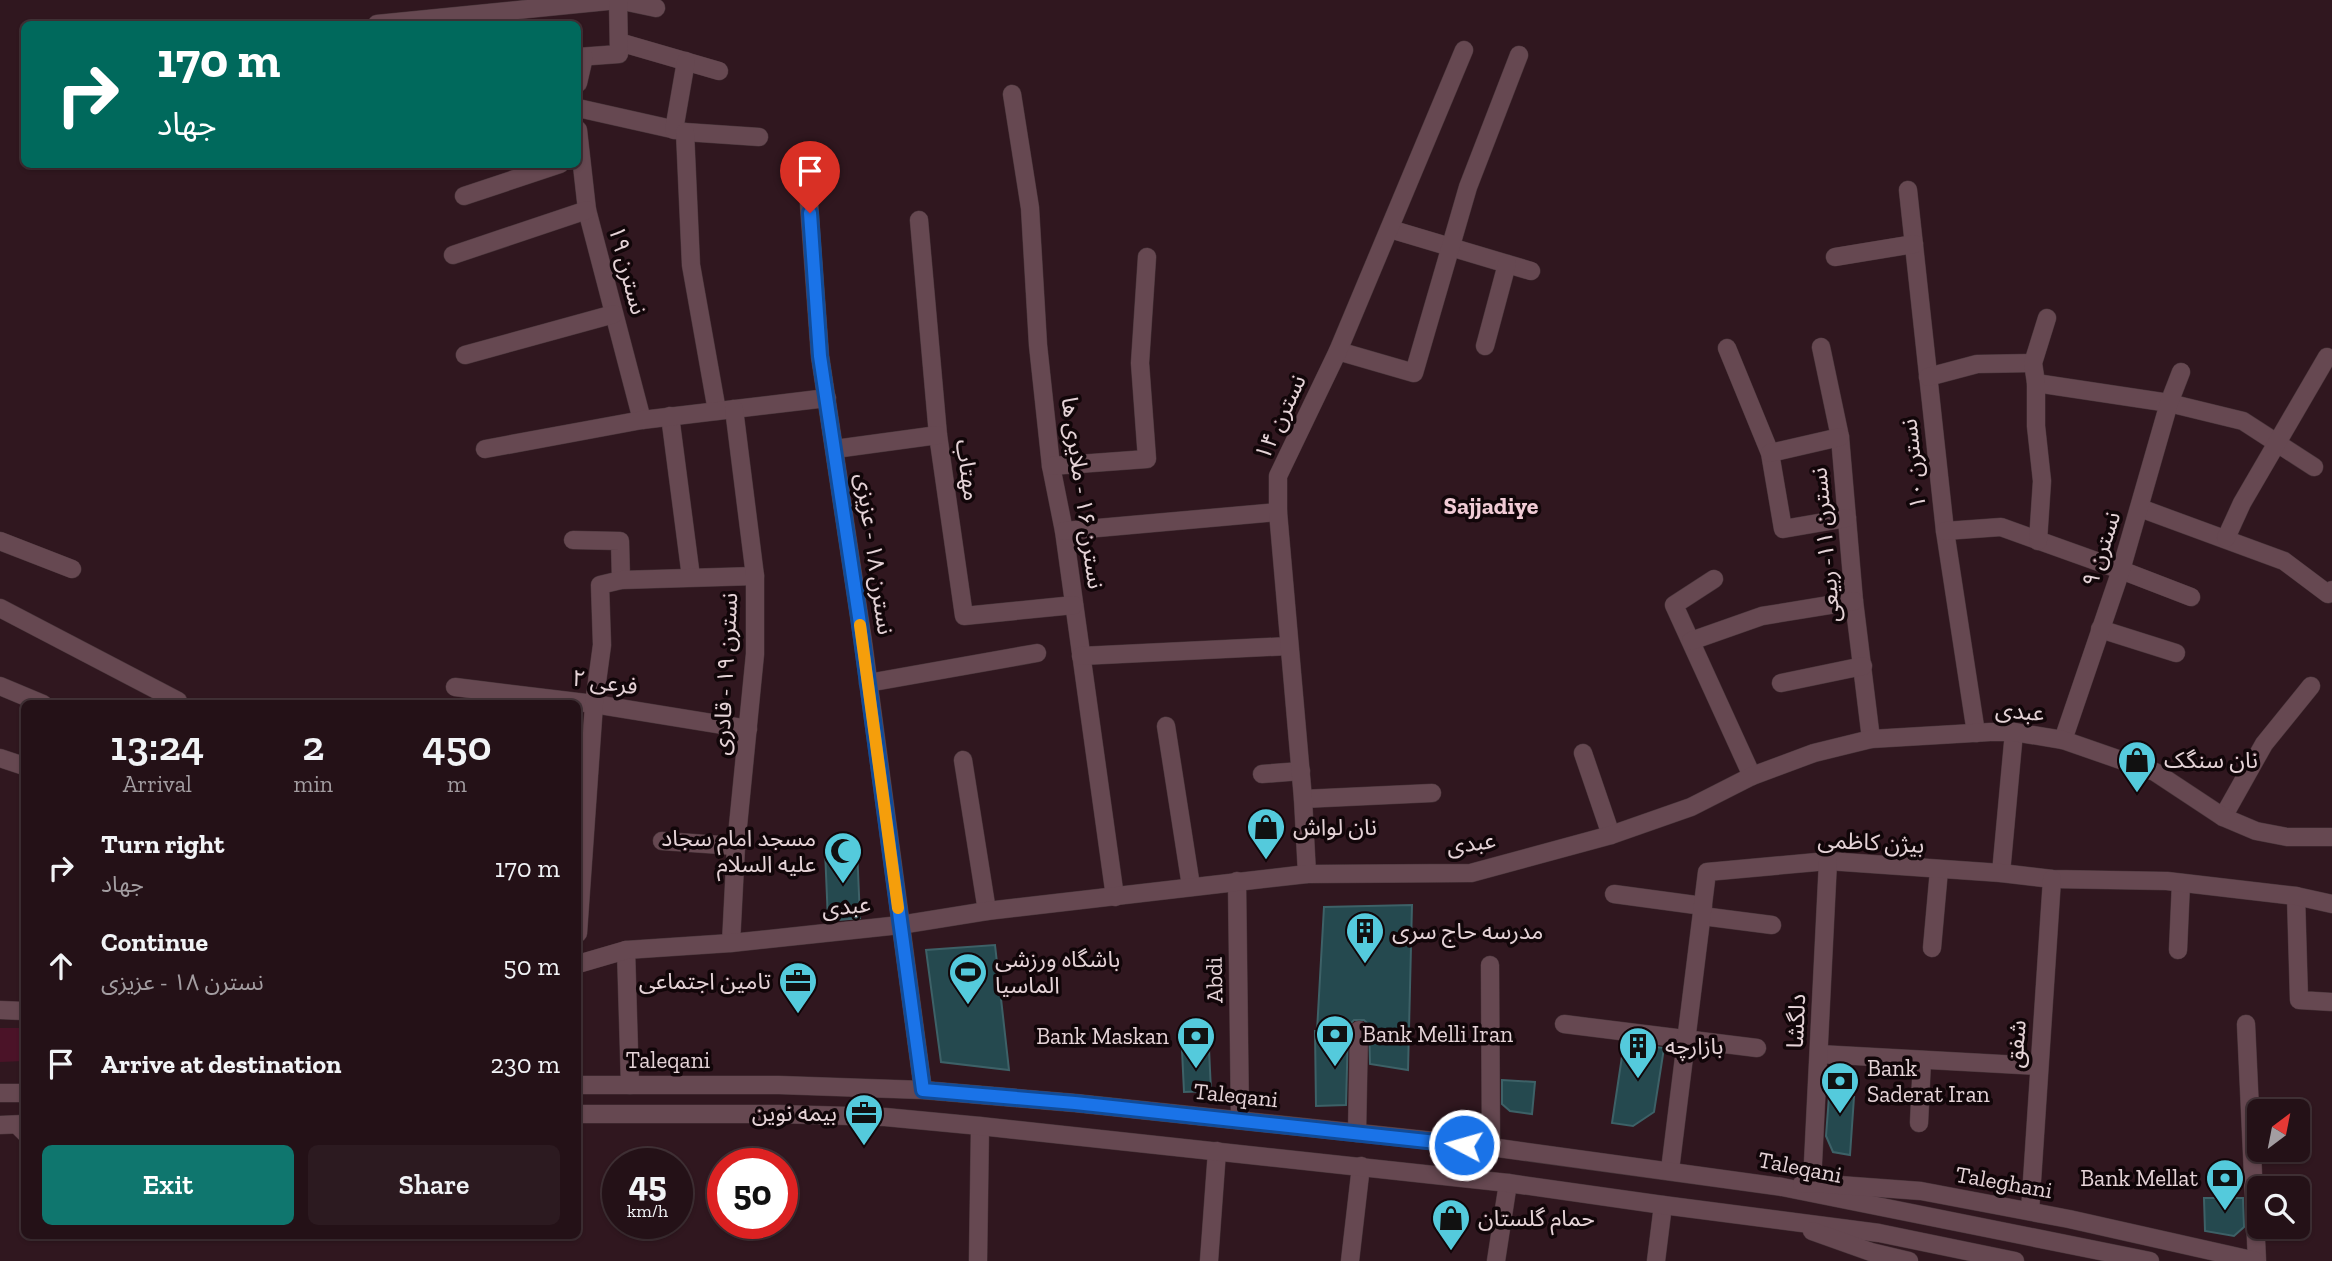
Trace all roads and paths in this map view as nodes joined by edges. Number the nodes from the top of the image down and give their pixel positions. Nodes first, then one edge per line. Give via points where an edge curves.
1 (618, 0) edge
2 (656, 8) dead end
3 (407, 21) edge
4 (619, 42) junction
5 (1465, 50) dead end
6 (1519, 55) dead end
7 (581, 57) edge
8 (686, 61) junction
9 (719, 71) dead end
10 (1012, 94) dead end
11 (581, 108) edge
12 (679, 131) junction
13 (759, 137) dead end
14 (581, 165) edge
15 (548, 168) edge
16 (808, 190) dead end
17 (1908, 190) dead end
18 (464, 196) dead end
19 (587, 210) junction
20 (919, 220) dead end
21 (1391, 229) junction
22 (1914, 244) junction
23 (1451, 247) junction
24 (453, 255) dead end
25 (1147, 257) dead end
26 (1835, 257) dead end
27 (1507, 264) junction
28 (1531, 271) dead end
29 (614, 314) junction
30 (2047, 318) dead end
31 (1485, 346) dead end
32 (1821, 347) dead end
33 (1727, 348) dead end
34 (1338, 351) junction
35 (465, 355) dead end
36 (2327, 357) dead end
37 (2033, 363) junction
38 (2181, 372) dead end
39 (1928, 377) junction
40 (2036, 383) junction
41 (827, 398) junction
42 (2169, 403) junction
43 (725, 410) junction
44 (670, 416) junction
45 (642, 420) junction
46 (938, 435) junction
47 (1840, 438) junction
48 (2276, 442) junction
49 (485, 449) dead end
50 (835, 449) junction
51 (1770, 453) junction
52 (1051, 466) junction
53 (2314, 467) dead end
54 (2140, 508) junction
55 (1278, 512) junction
56 (1847, 518) junction
57 (1064, 531) junction
58 (1945, 531) junction
59 (2225, 538) junction
60 (573, 540) dead end
61 (0, 541) edge
62 (2038, 541) junction
63 (72, 569) dead end
64 (2121, 570) junction
65 (755, 576) junction
66 (691, 577) junction
67 (1714, 579) dead end
68 (621, 580) junction
69 (2332, 590) edge
70 (2190, 597) dead end
71 (1854, 601) junction
72 (1074, 606) junction
73 (0, 608) edge
74 (2100, 629) junction
75 (1691, 641) junction
76 (1289, 646) junction
77 (1037, 653) dead end
78 (2176, 653) dead end
79 (1081, 656) junction
80 (1863, 666) junction
81 (868, 683) junction
82 (1782, 683) dead end
83 (0, 686) edge
84 (2311, 686) dead end
85 (454, 687) dead end
86 (33, 700) edge
87 (176, 700) edge
88 (561, 700) edge
89 (581, 702) edge
90 (594, 704) junction
91 (1166, 726) dead end
92 (748, 729) junction
93 (2014, 732) junction
94 (1976, 733) junction
95 (1871, 739) junction
96 (2063, 740) junction
97 (1583, 753) dead end
98 (0, 758) edge
99 (963, 760) dead end
100 (21, 765) edge
101 (1301, 771) junction
102 (1262, 774) dead end
103 (1752, 776) junction
104 (1432, 793) dead end
105 (1303, 799) junction
106 (582, 811) edge
107 (2223, 817) junction
108 (1611, 835) junction
109 (2332, 837) edge
110 (662, 841) dead end
111 (581, 842) edge
112 (736, 846) junction
113 (1828, 861) junction
114 (1939, 870) junction
115 (2001, 873) junction
116 (1307, 874) junction
117 (2052, 879) junction
118 (1237, 881) junction
119 (2182, 883) junction
120 (1191, 886) junction
121 (1614, 894) dead end
122 (2296, 896) junction
123 (1115, 897) junction
124 (2332, 904) edge
125 (987, 911) junction
126 (1702, 911) junction
127 (900, 925) junction
128 (1772, 925) dead end
129 (731, 943) junction
130 (1932, 948) dead end
131 (626, 950) junction
132 (2178, 950) dead end
133 (581, 963) edge
134 (1490, 965) dead end
135 (2332, 1002) edge
136 (0, 1010) edge
137 (21, 1011) edge
138 (1564, 1024) dead end
139 (2246, 1024) dead end
140 (1359, 1030) dead end
141 (1686, 1040) junction
142 (1757, 1048) dead end
143 (1818, 1054) junction
144 (1922, 1060) junction
145 (2039, 1066) junction
146 (629, 1084) junction
147 (581, 1085) edge
148 (923, 1090) junction
149 (0, 1093) edge
150 (21, 1093) edge
151 (581, 1114) edge
152 (1240, 1120) junction
153 (1919, 1123) dead end
154 (980, 1126) junction
155 (1357, 1133) junction
156 (1491, 1147) junction
157 (1217, 1151) junction
158 (1360, 1166) junction
159 (1670, 1170) junction
160 (1812, 1182) junction
161 (1508, 1183) junction
162 (1782, 1187) junction
163 (1663, 1205) junction
164 (2030, 1211) junction
165 (1783, 1220) junction
166 (978, 1261) edge
167 (1209, 1261) edge
168 (1350, 1261) edge
169 (1496, 1261) edge
170 (1656, 1261) edge
171 (1909, 1261) edge
172 (2015, 1261) edge
173 (2150, 1261) edge
174 (2257, 1261) edge

1 - 2 street
1 - 3 street
1 - 4 street
4 - 7 street via 619,54
4 - 8 street
5 - 21 street, نسترن ۱۴
6 - 23 street via 1468,187
8 - 9 street
8 - 12 street, نسترن ۱۹ - قادری
10 - 52 street, نسترن ۱۶ - ملایری ها via 1030,208
11 - 12 street
12 - 13 street
12 - 43 street, نسترن ۱۹ - قادری via 691,265
14 - 19 street, نسترن ۱۹
15 - 18 street
16 - 41 street, نسترن ۱۸ - عزیزی
17 - 22 street, نسترن ۱۰
19 - 24 street
19 - 29 street, نسترن ۱۹
20 - 46 street, مهتاب
21 - 23 street
21 - 34 street, نسترن ۱۴
22 - 26 street
22 - 39 street, نسترن ۱۰
23 - 27 street
23 - 34 street via 1414,373
25 - 52 street via 1140,363 1147,459
27 - 28 street
27 - 31 street
29 - 35 street
29 - 45 street, نسترن ۱۹
30 - 37 street
32 - 47 street, نسترن ۱۱- ربیعی
33 - 51 street
34 - 55 street, نسترن ۱۴ via 1278,476
36 - 48 street
37 - 39 street via 1976,364
37 - 40 street
38 - 42 street, نسترن ۹
39 - 58 street, نسترن ۱۰
40 - 42 street
40 - 62 street via 2042,481
41 - 43 street
41 - 50 street, نسترن ۱۸ - عزیزی
42 - 48 street via 2243,421
42 - 54 street, نسترن ۹
43 - 44 street
43 - 65 street, نسترن ۱۹ - قادری
44 - 45 street
44 - 66 street
45 - 49 street
46 - 50 street
46 - 72 street, مهتاب via 964,616
47 - 51 street
47 - 56 street, نسترن ۱۱- ربیعی
48 - 53 street
48 - 59 street
50 - 81 street, نسترن ۱۸ - عزیزی
51 - 56 street via 1783,529
52 - 57 street, نسترن ۱۶ - ملایری ها
54 - 59 street
54 - 64 street, نسترن ۹
55 - 57 street
55 - 76 street, نسترن ۱۴
56 - 71 street, نسترن ۱۱- ربیعی
57 - 72 street, نسترن ۱۶ - ملایری ها
58 - 62 street via 2001,527
58 - 94 street, نسترن ۱۰
59 - 69 street via 2284,561 2328,594
60 - 68 street via 620,541
61 - 63 street
62 - 64 street
64 - 70 street
64 - 74 street, نسترن ۹
65 - 66 street
65 - 92 street, نسترن ۱۹ - قادری via 755,654
66 - 68 street
67 - 75 street via 1674,605
68 - 90 street via 600,585 602,645
71 - 75 street via 1762,616
71 - 80 street, نسترن ۱۱- ربیعی
72 - 79 street, نسترن ۱۶ - ملایری ها
73 - 87 street
74 - 78 street
74 - 96 street, نسترن ۹
75 - 103 street
76 - 79 street
76 - 101 street, نسترن ۱۴
77 - 81 street
79 - 123 street, نسترن ۱۶ - ملایری ها
80 - 82 street
80 - 95 street, نسترن ۱۱- ربیعی
81 - 127 street, نسترن ۱۸ - عزیزی
83 - 86 street
84 - 107 street via 2264,744
85 - 88 street, فرعی ۲
89 - 90 street, فرعی ۲
90 - 92 street, فرعی ۲
90 - 106 street
91 - 120 street
92 - 112 street, نسترن ۱۹ - قادری
93 - 94 street, عبدی
93 - 96 street, عبدی
93 - 115 street
94 - 95 street, عبدی
95 - 103 street, عبدی via 1814,753
96 - 107 street, عبدی via 2155,772
97 - 108 street
98 - 100 street
99 - 125 street
101 - 102 street
101 - 105 street, نسترن ۱۴
103 - 108 street, عبدی via 1691,807
104 - 105 street
105 - 116 street, نسترن ۱۴
106 - 111 street
107 - 109 street, عبدی via 2287,838
108 - 116 street, عبدی via 1471,873
110 - 112 street
112 - 129 street, نسترن ۱۹ - قادری
113 - 114 street, بیژن کاظمی
113 - 126 street, بیژن کاظمی via 1707,872
113 - 143 street, دلگشا
114 - 115 street, بیژن کاظمی
114 - 130 street
115 - 117 street, بیژن کاظمی
116 - 118 street, عبدی
117 - 119 street, بیژن کاظمی
117 - 145 street, شفق
118 - 120 street, عبدی
118 - 152 street, Abdi
119 - 122 street, بیژن کاظمی
119 - 132 street
120 - 123 street, عبدی
121 - 126 street
122 - 124 street, بیژن کاظمی
122 - 135 street via 2299,1000
123 - 125 street, عبدی
125 - 127 street, عبدی
126 - 128 street
126 - 141 street, بیژن کاظمی
127 - 129 street, عبدی
127 - 148 street, نسترن ۱۸ - عزیزی
129 - 131 street, عبدی
131 - 133 street, عبدی
131 - 146 street
134 - 156 street
136 - 137 street
138 - 141 street
139 - 174 street
140 - 155 street
141 - 142 street
141 - 159 street, بیژن کاظمی
143 - 144 street
143 - 160 street, دلگشا
144 - 145 street
144 - 153 street
145 - 164 street, شفق
146 - 147 street, Taleqani
146 - 148 street, Taleqani
148 - 152 street, Taleqani
149 - 150 street
151 - 154 street via 885,1117
152 - 155 street, Taleqani
154 - 157 street
154 - 166 street
155 - 156 street, Taleqani
156 - 159 street, Taleqani
157 - 158 street
157 - 167 street
158 - 161 street
158 - 168 street
159 - 162 street, Taleqani
160 - 162 street, Taleghani
160 - 164 street, Taleghani via 1921,1191
161 - 163 street
161 - 169 street
162 - 173 street, Taleqani
163 - 165 street
163 - 170 street
164 - 174 street, Taleghani
165 - 171 street
165 - 172 street via 1879,1233

